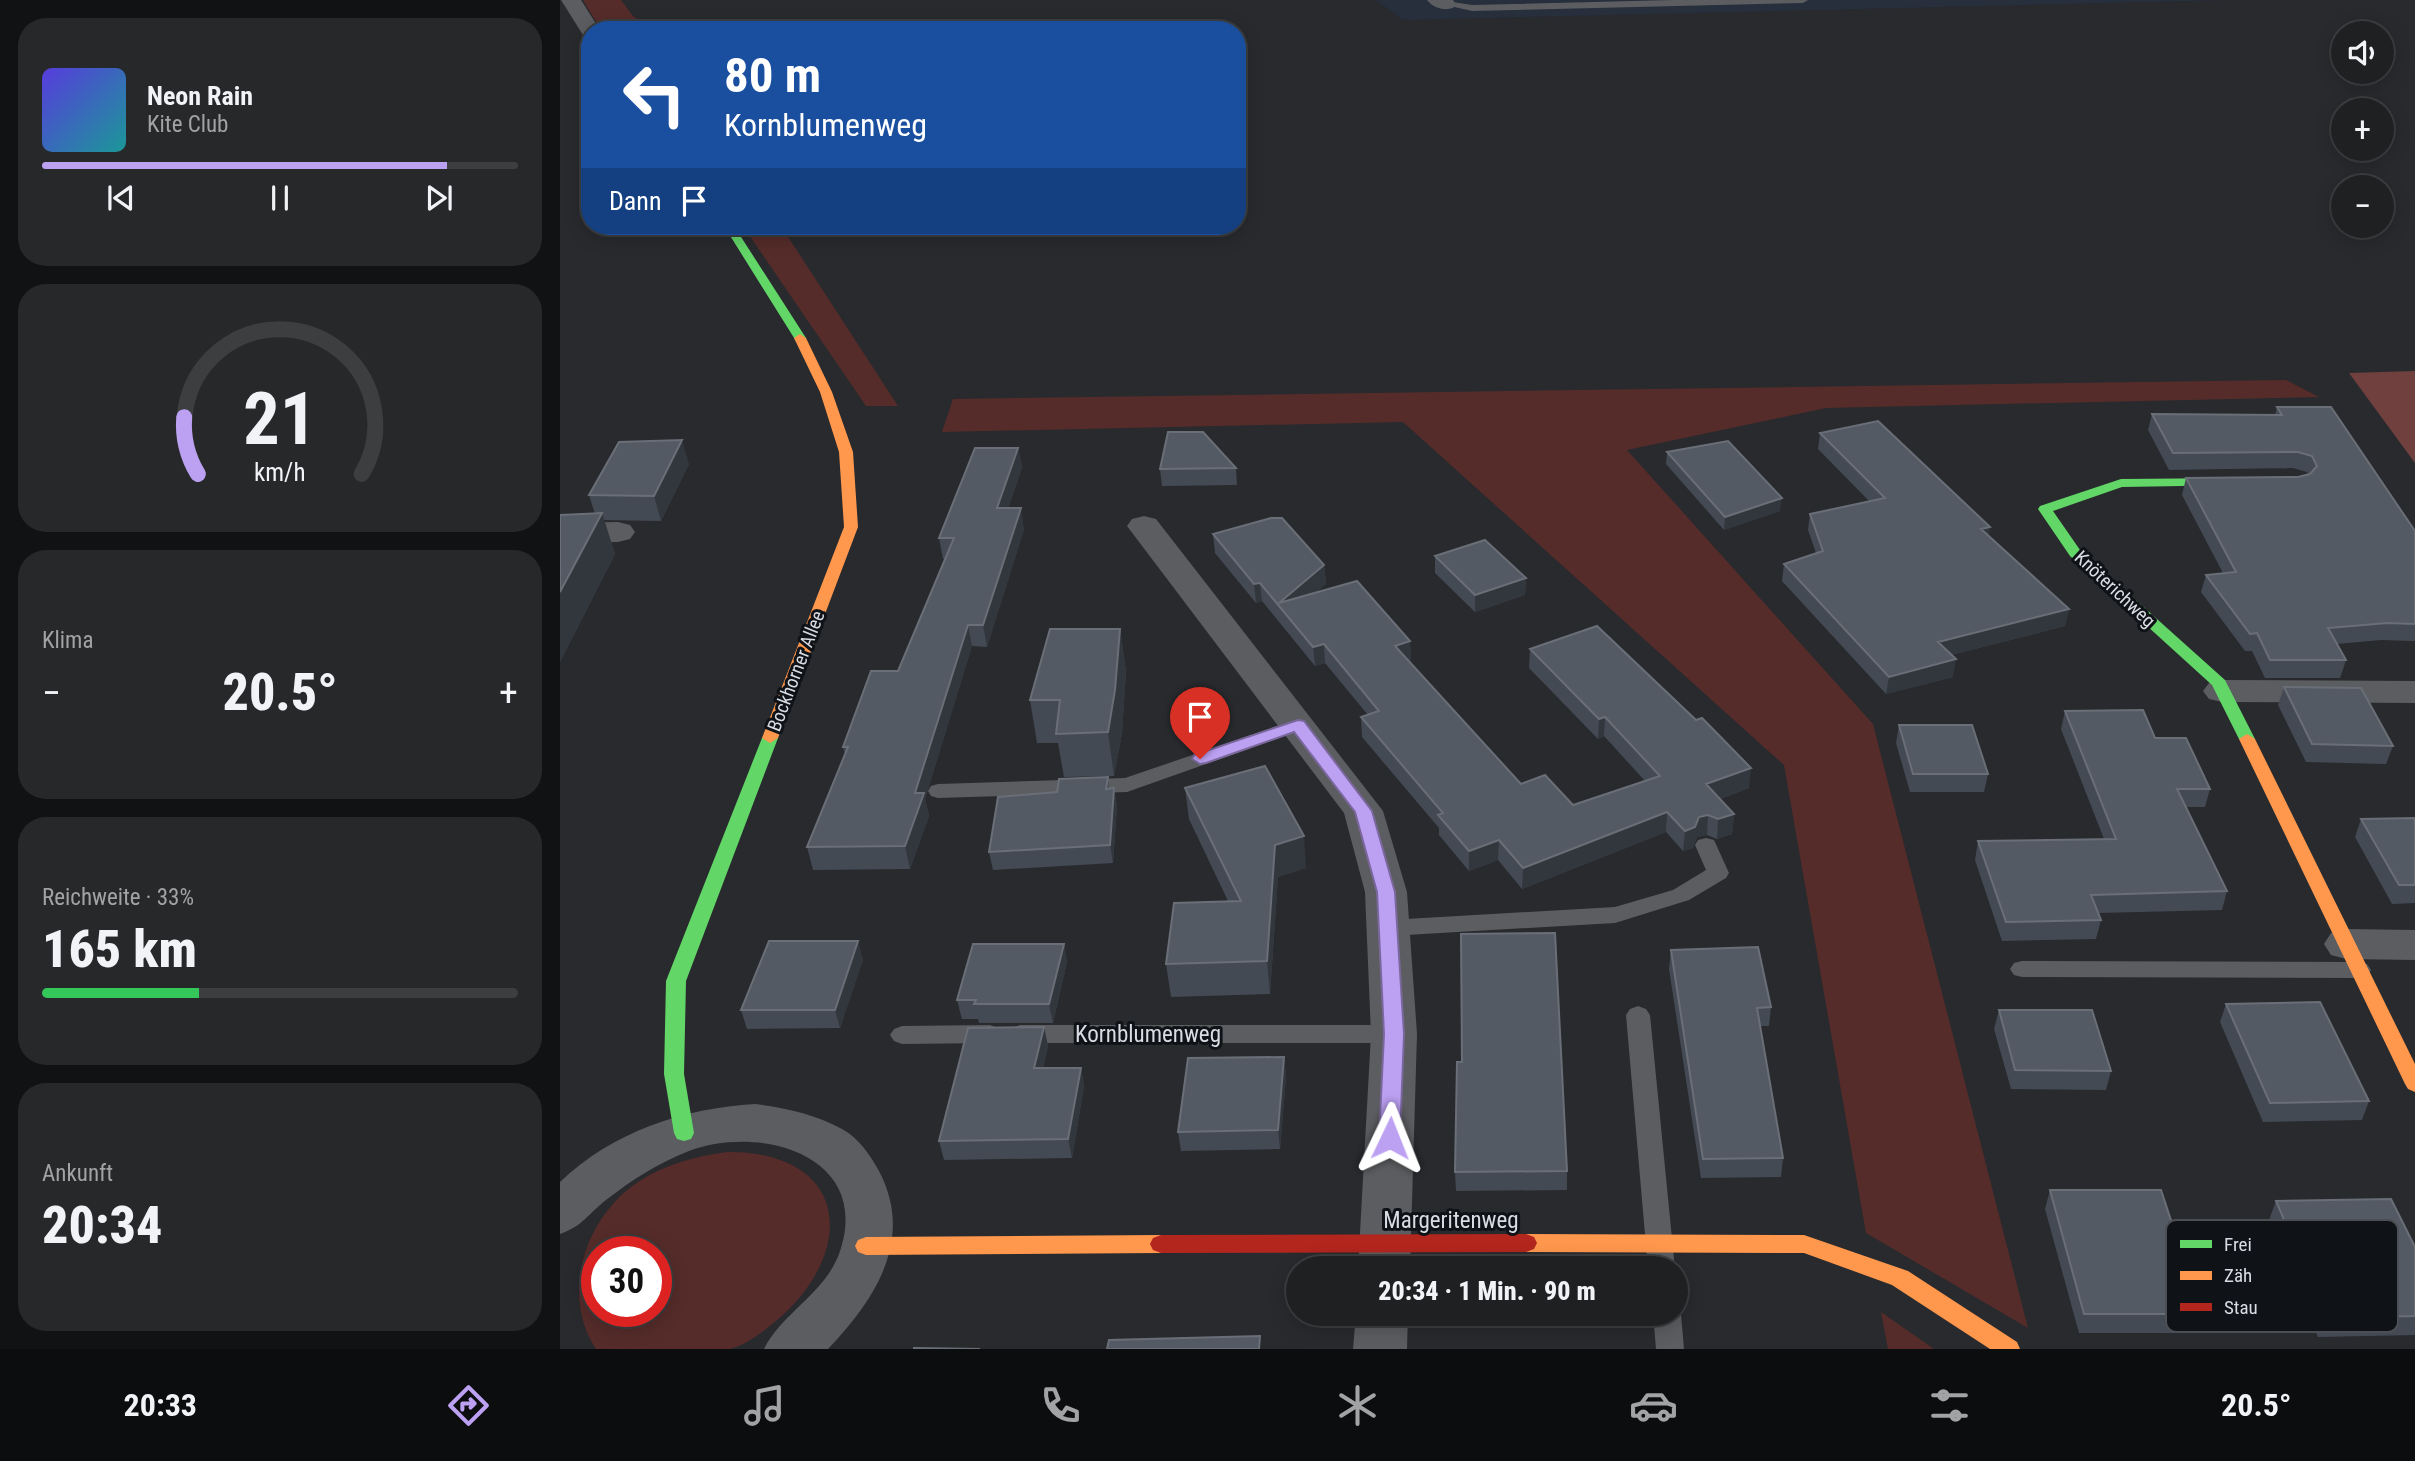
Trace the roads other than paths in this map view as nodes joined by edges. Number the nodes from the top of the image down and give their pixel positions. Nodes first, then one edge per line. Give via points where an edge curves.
1 (571, 0) edge
2 (1803, 0) edge
3 (1441, 2) edge
4 (584, 21) edge
5 (735, 235) edge
6 (2253, 482) edge
7 (1144, 526) dead end
8 (618, 532) dead end
9 (560, 533) edge
10 (2413, 675) edge
11 (2222, 691) junction
12 (1298, 725) junction
13 (938, 792) dead end
14 (1706, 845) dead end
15 (1389, 928) junction
16 (2415, 945) edge
17 (2353, 957) junction
18 (2022, 969) dead end
19 (1638, 1015) dead end
20 (1394, 1034) junction
21 (902, 1035) dead end
22 (2415, 1084) edge
23 (684, 1133) junction
24 (560, 1213) edge
25 (866, 1246) junction
26 (1385, 1256) edge
27 (1661, 1256) edge
28 (1381, 1326) edge
29 (1668, 1326) edge
30 (791, 1349) edge
31 (1380, 1349) edge
32 (1670, 1349) edge
33 (2009, 1349) edge

1 - 4 street
2 - 3 lane via 1472,8
5 - 23 street, Bockhorner Allee via 771,287 835,412 846,455 851,527 677,981 674,1074
6 - 11 street, Knöterichweg via 2121,483 2045,509 2075,553 2219,683
7 - 12 street
8 - 9 street
10 - 11 street
11 - 17 street, Knöterichweg
12 - 13 lane via 1126,785
12 - 15 street via 1363,811 1386,892
14 - 15 lane via 1718,873 1681,895 1615,915
15 - 20 street
16 - 17 street
17 - 18 lane
17 - 22 street, Knöterichweg
19 - 27 lane
20 - 21 lane, Kornblumenweg
20 - 26 street
23 - 24 street via 612,1166
23 - 25 street via 760,1124 784,1127 824,1142 853,1169 862,1185 868,1204
25 - 26 street, Margeritenweg
25 - 30 street via 830,1314
27 - 33 street, Margeritenweg via 1804,1244 1900,1278
28 - 31 street
29 - 32 lane

